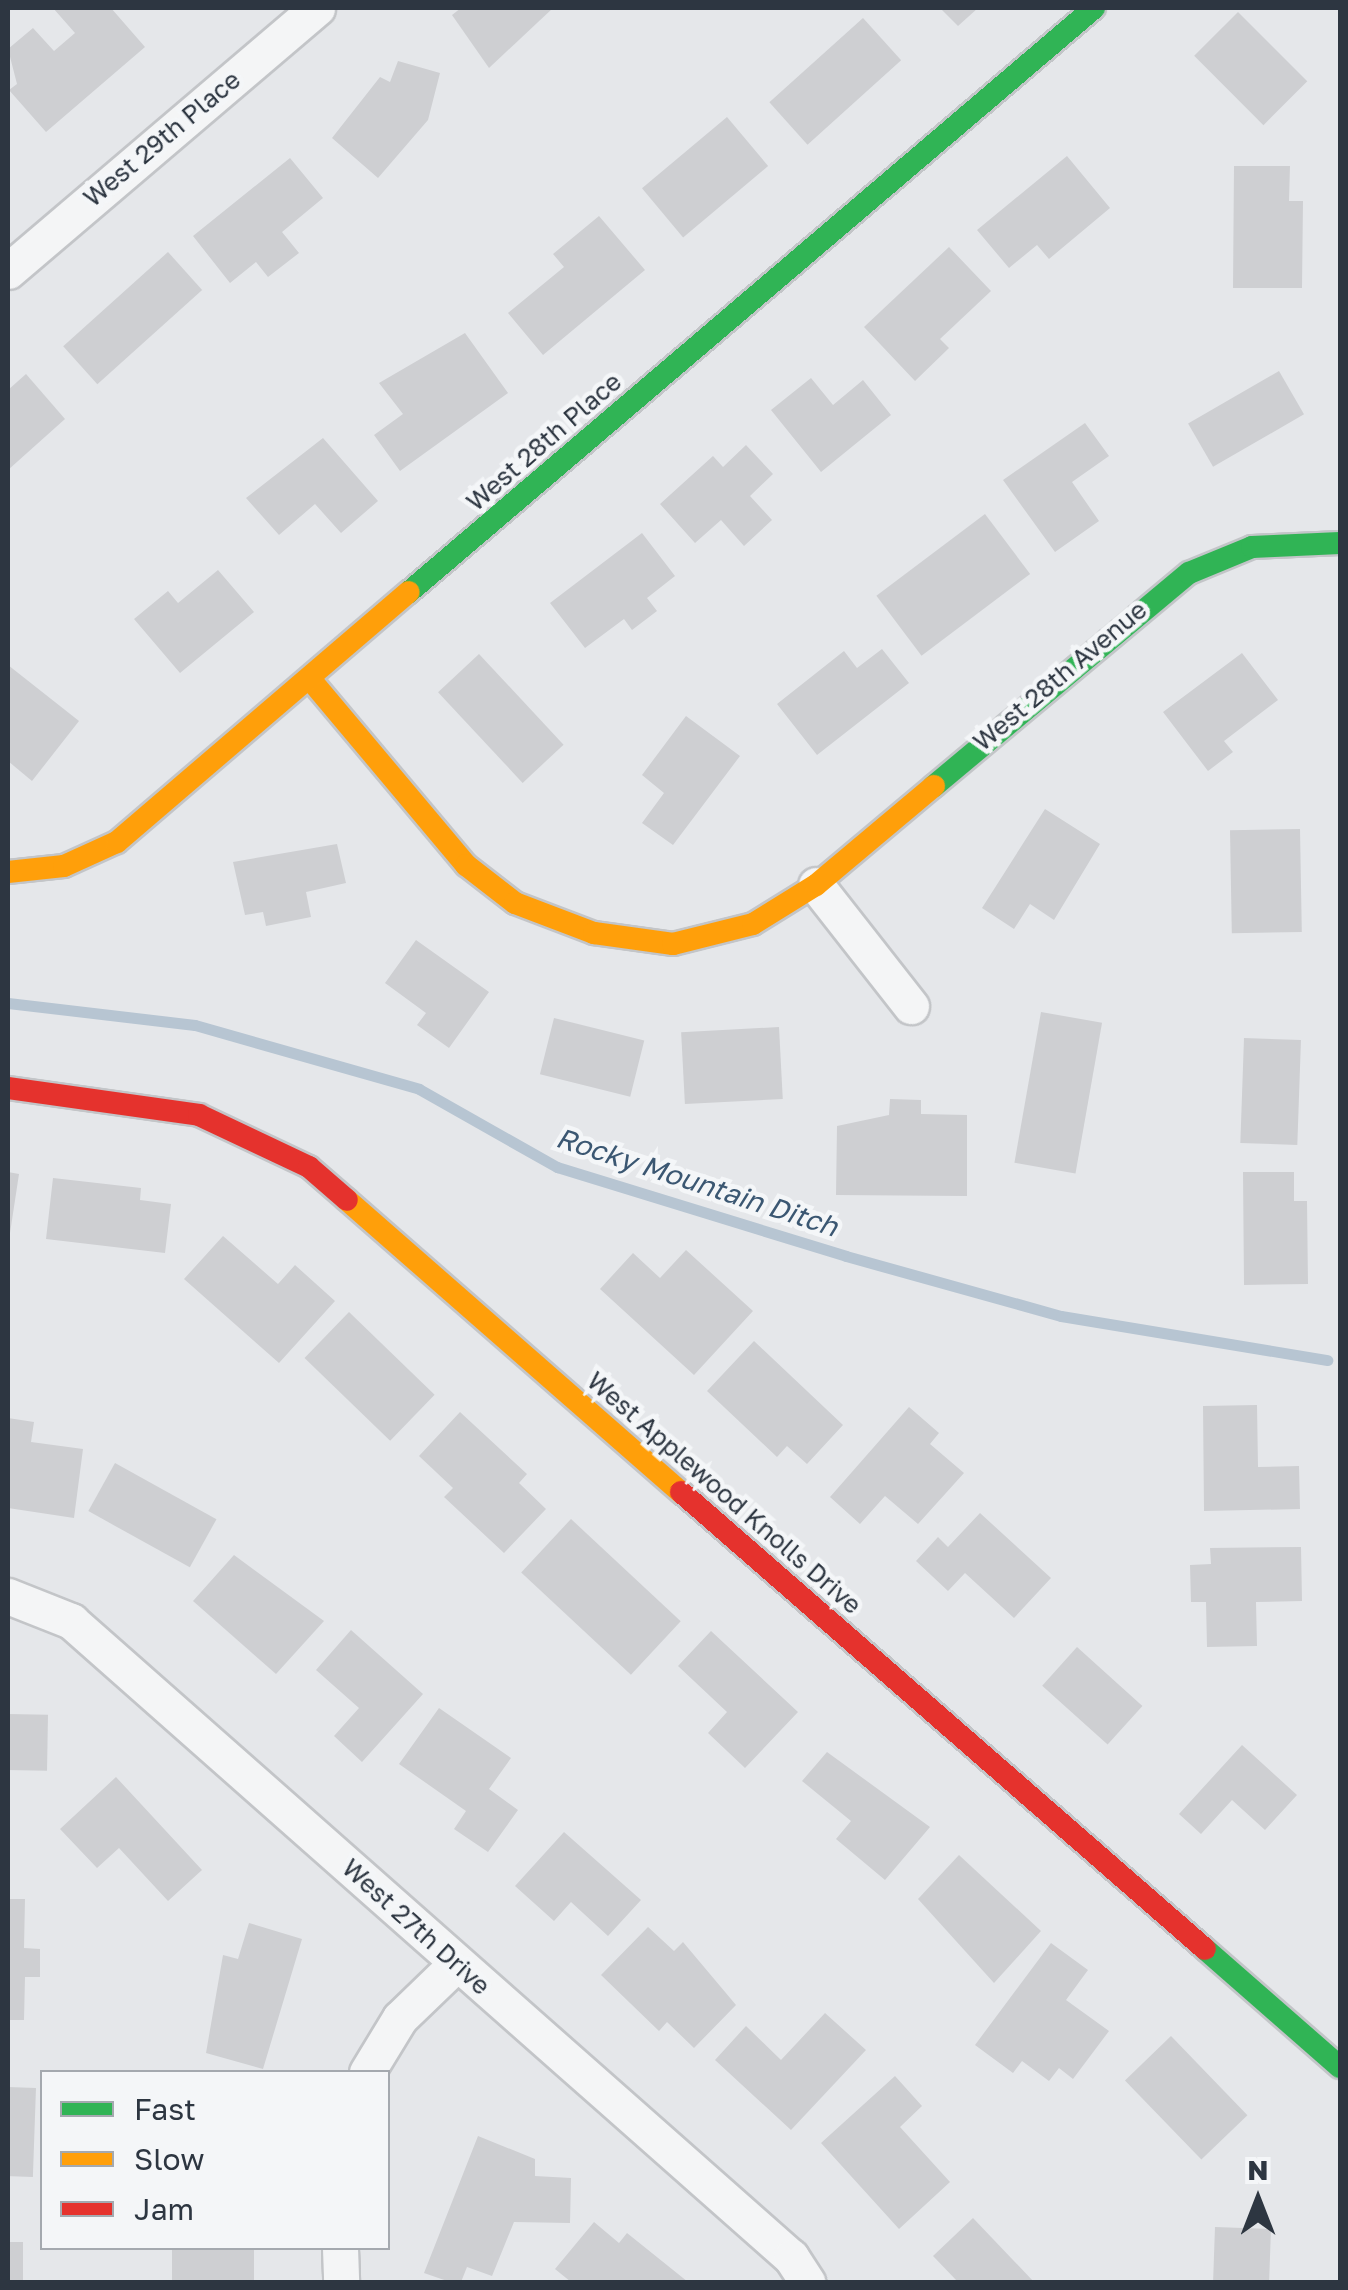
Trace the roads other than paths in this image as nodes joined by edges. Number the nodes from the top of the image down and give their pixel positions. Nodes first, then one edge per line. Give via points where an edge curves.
1 (316, 8) edge
2 (1094, 8) edge
3 (8, 271) edge
4 (1340, 543) edge
5 (310, 679) junction
6 (8, 872) edge
7 (816, 885) junction
8 (911, 1006) dead end
9 (8, 1088) edge
10 (8, 1596) edge
11 (456, 1964) junction
12 (1340, 2067) edge
13 (368, 2070) edge
14 (340, 2250) edge
15 (341, 2282) edge
16 (807, 2282) edge

1 - 3 street, West 29th Place
2 - 5 street, West 28th Place
4 - 7 street, West 28th Avenue via 1252,548 1190,573
5 - 6 street, West 28th Place via 117,842 64,866
5 - 7 street, West 28th Avenue via 466,865 515,902 594,933 673,944 752,924
7 - 8 street
9 - 12 street, West Applewood Knolls Drive via 199,1115 309,1167
10 - 11 street, West 27th Drive via 71,1621
11 - 13 street via 400,2018
11 - 16 street, West 27th Drive via 790,2258
14 - 15 street

